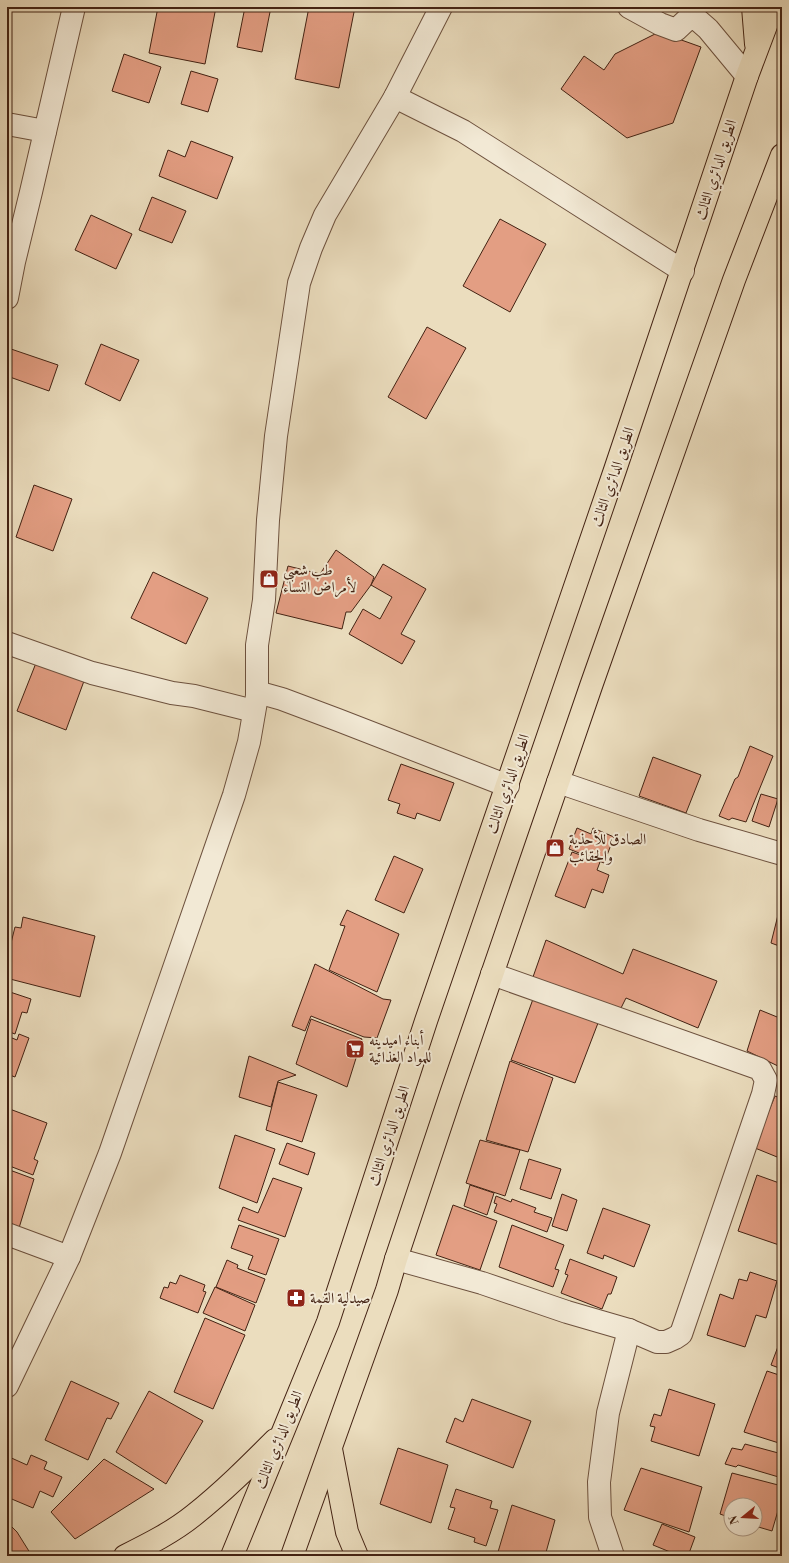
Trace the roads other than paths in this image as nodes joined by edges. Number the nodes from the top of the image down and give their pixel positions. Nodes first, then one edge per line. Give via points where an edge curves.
1 (74, 7) edge
2 (441, 7) edge
3 (629, 7) edge
4 (753, 7) edge
5 (773, 7) edge
6 (756, 52) junction
7 (747, 76) junction
8 (395, 96) junction
9 (7, 124) edge
10 (45, 131) junction
11 (782, 156) edge
12 (683, 271) junction
13 (7, 298) edge
14 (7, 643) edge
15 (256, 701) junction
16 (558, 782) junction
17 (508, 786) junction
18 (782, 854) edge
19 (492, 974) junction
20 (7, 1234) edge
21 (69, 1257) junction
22 (396, 1259) junction
23 (629, 1330) junction
24 (7, 1386) edge
25 (281, 1435) junction
26 (330, 1446) junction
27 (126, 1556) edge
28 (232, 1556) edge
29 (292, 1556) edge
30 (357, 1556) edge
31 (613, 1556) edge

1 - 10 street
2 - 8 street
3 - 7 street via 676,30 692,15 708,29
4 - 6 main road
5 - 6 main road, الطريق الدائري الثالث
6 - 7 main road, الطريق الدائري الثالث
7 - 12 main road, الطريق الدائري الثالث
8 - 12 street via 463,131
8 - 15 street via 324,215 299,283 276,436 264,600 256,645
9 - 10 street
10 - 13 street
11 - 16 main road via 678,435
12 - 17 main road, الطريق الدائري الثالث
14 - 15 street via 92,673 172,693
15 - 17 street via 282,699
15 - 21 street via 249,742 234,795 110,1153
16 - 18 street via 699,830
16 - 19 main road
17 - 25 main road, الطريق الدائري الثالث via 426,1021 328,1322
19 - 22 main road
19 - 23 street via 760,1069 766,1080 681,1334 666,1342 657,1342
20 - 21 street
21 - 24 street
22 - 23 street via 482,1283
22 - 26 main road
23 - 31 street via 608,1413 599,1482 600,1517
25 - 27 main road via 233,1482 193,1516
25 - 28 main road, الطريق الدائري الثالث
26 - 29 main road
26 - 30 main road via 347,1532

